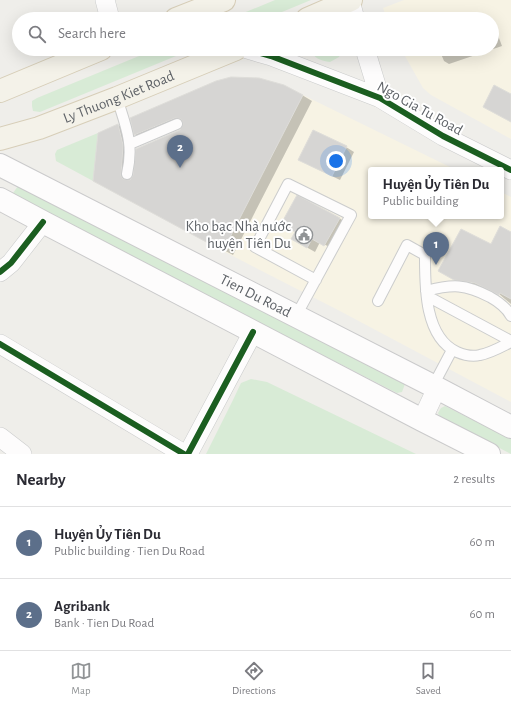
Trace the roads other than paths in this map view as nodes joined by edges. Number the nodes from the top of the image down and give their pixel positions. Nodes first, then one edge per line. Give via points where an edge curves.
1 (105, 0) edge
2 (224, 0) edge
3 (352, 7) edge
4 (108, 12) edge
5 (194, 12) edge
6 (333, 12) edge
7 (84, 56) edge
8 (219, 56) edge
9 (269, 56) edge
10 (367, 56) edge
11 (0, 91) edge
12 (117, 98) junction
13 (380, 98) junction
14 (177, 124) dead end
15 (0, 139) edge
16 (130, 144) junction
17 (0, 165) edge
18 (511, 170) edge
19 (126, 174) dead end
20 (0, 198) edge
21 (43, 222) junction
22 (0, 272) edge
23 (316, 280) junction
24 (426, 293) junction
25 (378, 301) dead end
26 (296, 316) junction
27 (511, 316) edge
28 (253, 332) junction
29 (511, 341) edge
30 (0, 344) edge
31 (452, 350) junction
32 (435, 387) junction
33 (422, 420) junction
34 (511, 427) edge
35 (0, 437) edge
36 (22, 454) edge
37 (184, 454) edge
38 (188, 454) edge
39 (489, 454) edge

1 - 4 street
2 - 5 main road
3 - 6 main road
7 - 11 main road
8 - 12 main road, Ly Thuong Kiet Road
9 - 13 street, Ngo Gia Tu Road
10 - 13 street, Ngo Gia Tu Road
12 - 15 main road, Ly Thuong Kiet Road via 38,128
12 - 16 lane
13 - 18 street, Ngo Gia Tu Road via 443,136
14 - 16 lane
16 - 19 lane
17 - 26 main road, Tien Du Road
20 - 21 main road
21 - 22 street
21 - 28 main road
23 - 23 lane via 351,215 288,184 255,247
23 - 26 lane
24 - 25 lane via 425,255 407,245
24 - 27 lane via 445,287 475,289 499,302
24 - 29 lane
24 - 31 lane via 430,317 441,339
26 - 32 main road, Tien Du Road
28 - 33 main road
28 - 38 street
29 - 31 lane via 480,356 467,356
30 - 37 street
31 - 32 lane
32 - 33 street
32 - 34 main road, Tien Du Road
33 - 39 main road
35 - 36 street

